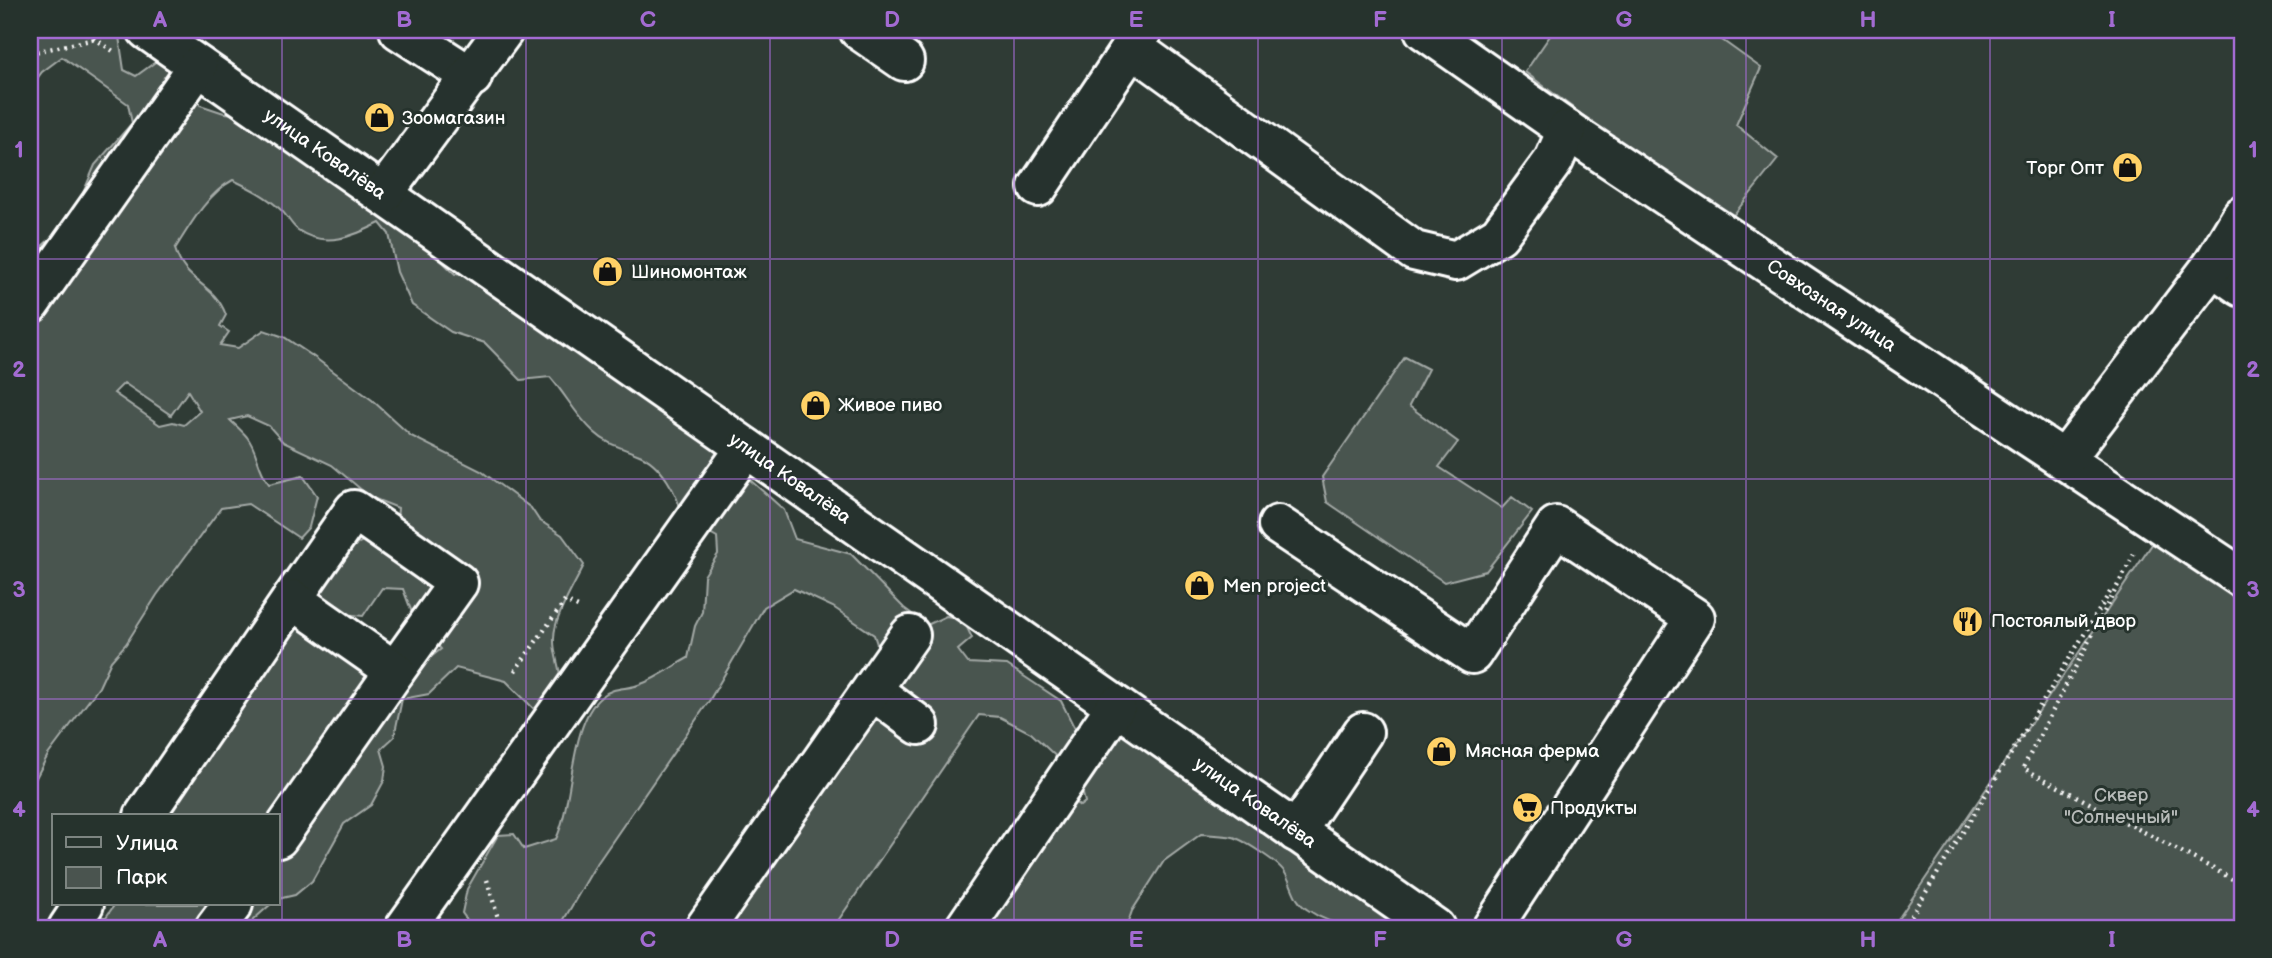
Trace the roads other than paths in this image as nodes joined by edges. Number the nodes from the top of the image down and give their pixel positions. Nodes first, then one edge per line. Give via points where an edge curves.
1 (146, 30) edge
2 (399, 30) edge
3 (504, 30) edge
4 (859, 30) edge
5 (1424, 30) edge
6 (1138, 38) edge
7 (904, 61) dead end
8 (198, 66) junction
9 (472, 77) junction
10 (1567, 130) junction
11 (1038, 187) dead end
12 (383, 194) junction
13 (2242, 216) edge
14 (2211, 266) junction
15 (2242, 287) edge
16 (30, 304) edge
17 (746, 448) junction
18 (2065, 459) junction
19 (1278, 525) dead end
20 (2242, 578) edge
21 (292, 599) junction
22 (910, 635) dead end
23 (395, 671) junction
24 (872, 690) junction
25 (1116, 706) junction
26 (919, 724) dead end
27 (1363, 732) dead end
28 (145, 814) edge
29 (1296, 832) junction
30 (280, 835) edge
31 (83, 906) edge
32 (232, 906) edge
33 (68, 928) edge
34 (215, 928) edge
35 (405, 928) edge
36 (705, 928) edge
37 (965, 928) edge
38 (1434, 928) edge
39 (1492, 928) edge

1 - 8 street, улица Ковалёва
2 - 9 street
3 - 9 street
4 - 7 street
5 - 10 street, Совхозная улица
6 - 10 street via 1414,251 1456,261 1499,235 1554,160
6 - 11 street
8 - 12 street, улица Ковалёва
8 - 16 street
9 - 12 street
10 - 18 street, Совхозная улица
12 - 17 street, улица Ковалёва
13 - 14 street
14 - 15 street
14 - 18 street
17 - 25 street, улица Ковалёва
17 - 35 street
18 - 20 street, Совхозная улица
19 - 39 street via 1472,654 1556,526 1695,618
21 - 23 street
21 - 23 street via 355,510 458,583
21 - 28 street
22 - 24 street
23 - 30 street
24 - 26 street
24 - 36 street
25 - 29 street, улица Ковалёва
25 - 37 street
27 - 29 street
29 - 38 street, улица Ковалёва
31 - 33 street
32 - 34 street

